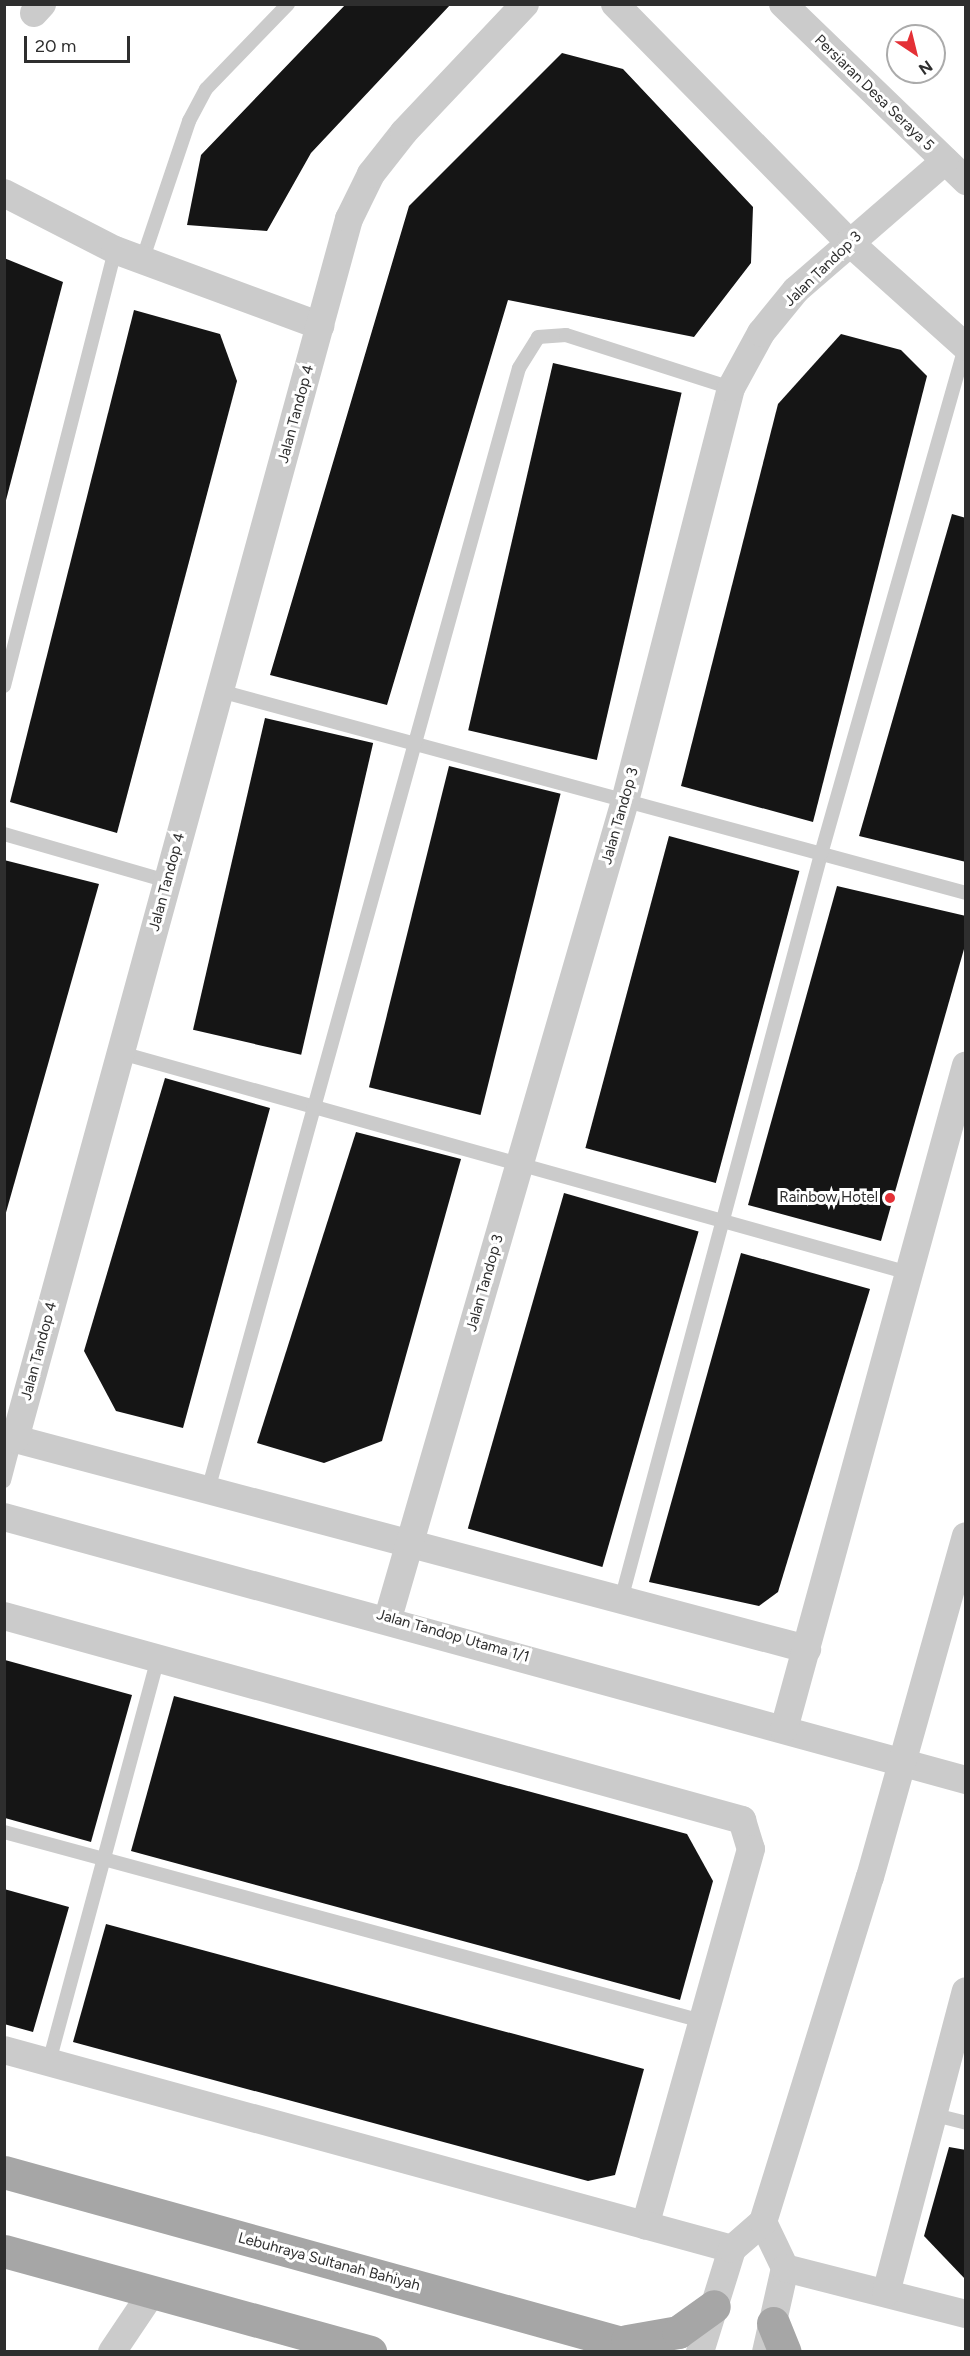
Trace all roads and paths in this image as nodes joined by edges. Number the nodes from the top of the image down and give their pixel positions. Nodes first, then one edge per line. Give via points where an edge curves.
1 (288, 4) edge
2 (525, 4) edge
3 (615, 4) edge
4 (783, 4) edge
5 (945, 161) junction
6 (966, 181) edge
7 (4, 193) edge
8 (849, 242) junction
9 (114, 250) junction
10 (143, 258) junction
11 (320, 326) junction
12 (965, 347) edge
13 (730, 388) junction
14 (4, 686) edge
15 (220, 691) junction
16 (415, 744) junction
17 (625, 801) junction
18 (4, 834) edge
19 (821, 854) junction
20 (167, 881) junction
21 (966, 893) edge
22 (121, 1053) junction
23 (966, 1065) edge
24 (314, 1107) junction
25 (519, 1164) junction
26 (722, 1221) junction
27 (909, 1273) junction
28 (10, 1438) edge
29 (4, 1481) edge
30 (208, 1490) junction
31 (4, 1517) edge
32 (966, 1536) edge
33 (410, 1544) junction
34 (621, 1600) junction
35 (4, 1616) edge
36 (388, 1618) junction
37 (807, 1649) junction
38 (158, 1658) junction
39 (784, 1729) junction
40 (900, 1762) junction
41 (966, 1780) edge
42 (4, 1832) edge
43 (104, 1859) junction
44 (966, 1991) edge
45 (702, 2021) junction
46 (4, 2050) edge
47 (49, 2062) junction
48 (931, 2114) junction
49 (966, 2123) edge
50 (4, 2172) edge
51 (763, 2222) junction
52 (645, 2225) junction
53 (732, 2249) junction
54 (4, 2251) edge
55 (785, 2268) junction
56 (153, 2290) junction
57 (886, 2293) junction
58 (714, 2306) junction
59 (966, 2314) edge
60 (613, 2340) junction
61 (774, 2342) edge
62 (112, 2352) edge
63 (370, 2352) edge
64 (654, 2352) edge
65 (700, 2352) edge

1 - 10 lane via 206,89 189,120
2 - 11 street, Jalan Tandop 4 via 372,174 349,219
3 - 8 street
4 - 5 street, Persiaran Desa Seraya 5
5 - 6 street, Persiaran Desa Seraya 5
5 - 8 street, Jalan Tandop 3
7 - 9 street
8 - 12 street
8 - 13 street, Jalan Tandop 3 via 796,290 762,333
9 - 10 street
9 - 14 lane
10 - 11 street
11 - 15 street, Jalan Tandop 4
12 - 19 lane
13 - 16 lane via 566,335 538,337 519,368
13 - 17 street, Jalan Tandop 3
15 - 16 lane
15 - 20 street, Jalan Tandop 4
16 - 17 lane
16 - 24 lane
17 - 19 lane
17 - 25 street, Jalan Tandop 3
18 - 20 lane
19 - 21 lane
19 - 26 lane
20 - 22 street, Jalan Tandop 4
22 - 24 lane
22 - 28 street, Jalan Tandop 4
23 - 27 street
24 - 25 lane
24 - 30 lane
25 - 26 lane
25 - 33 street, Jalan Tandop 3
26 - 27 lane
26 - 34 lane
27 - 37 street
28 - 29 lane
28 - 30 street
30 - 33 street
31 - 36 street, Jalan Tandop Utama 1/1
32 - 40 street
33 - 34 street
33 - 36 street, Jalan Tandop 3
34 - 37 street
35 - 38 street
36 - 39 street, Jalan Tandop Utama 1/1
37 - 39 street
38 - 43 lane
38 - 45 street via 742,1820 751,1849
39 - 40 street, Jalan Tandop Utama 1/1
40 - 41 street, Jalan Tandop Utama 1/1
40 - 51 street
42 - 43 lane
43 - 45 lane
43 - 47 lane
44 - 48 street
45 - 52 street
46 - 47 street
47 - 52 street
48 - 49 lane
48 - 57 street
50 - 60 main road, Lebuhraya Sultanah Bahiyah
51 - 53 street
51 - 55 street
52 - 53 street
53 - 58 street
54 - 56 main road
55 - 57 street
55 - 61 street
56 - 62 street
56 - 63 main road
57 - 59 street
58 - 60 main road via 657,2339
58 - 65 street
60 - 64 main road, Lebuhraya Sultanah Bahiyah

